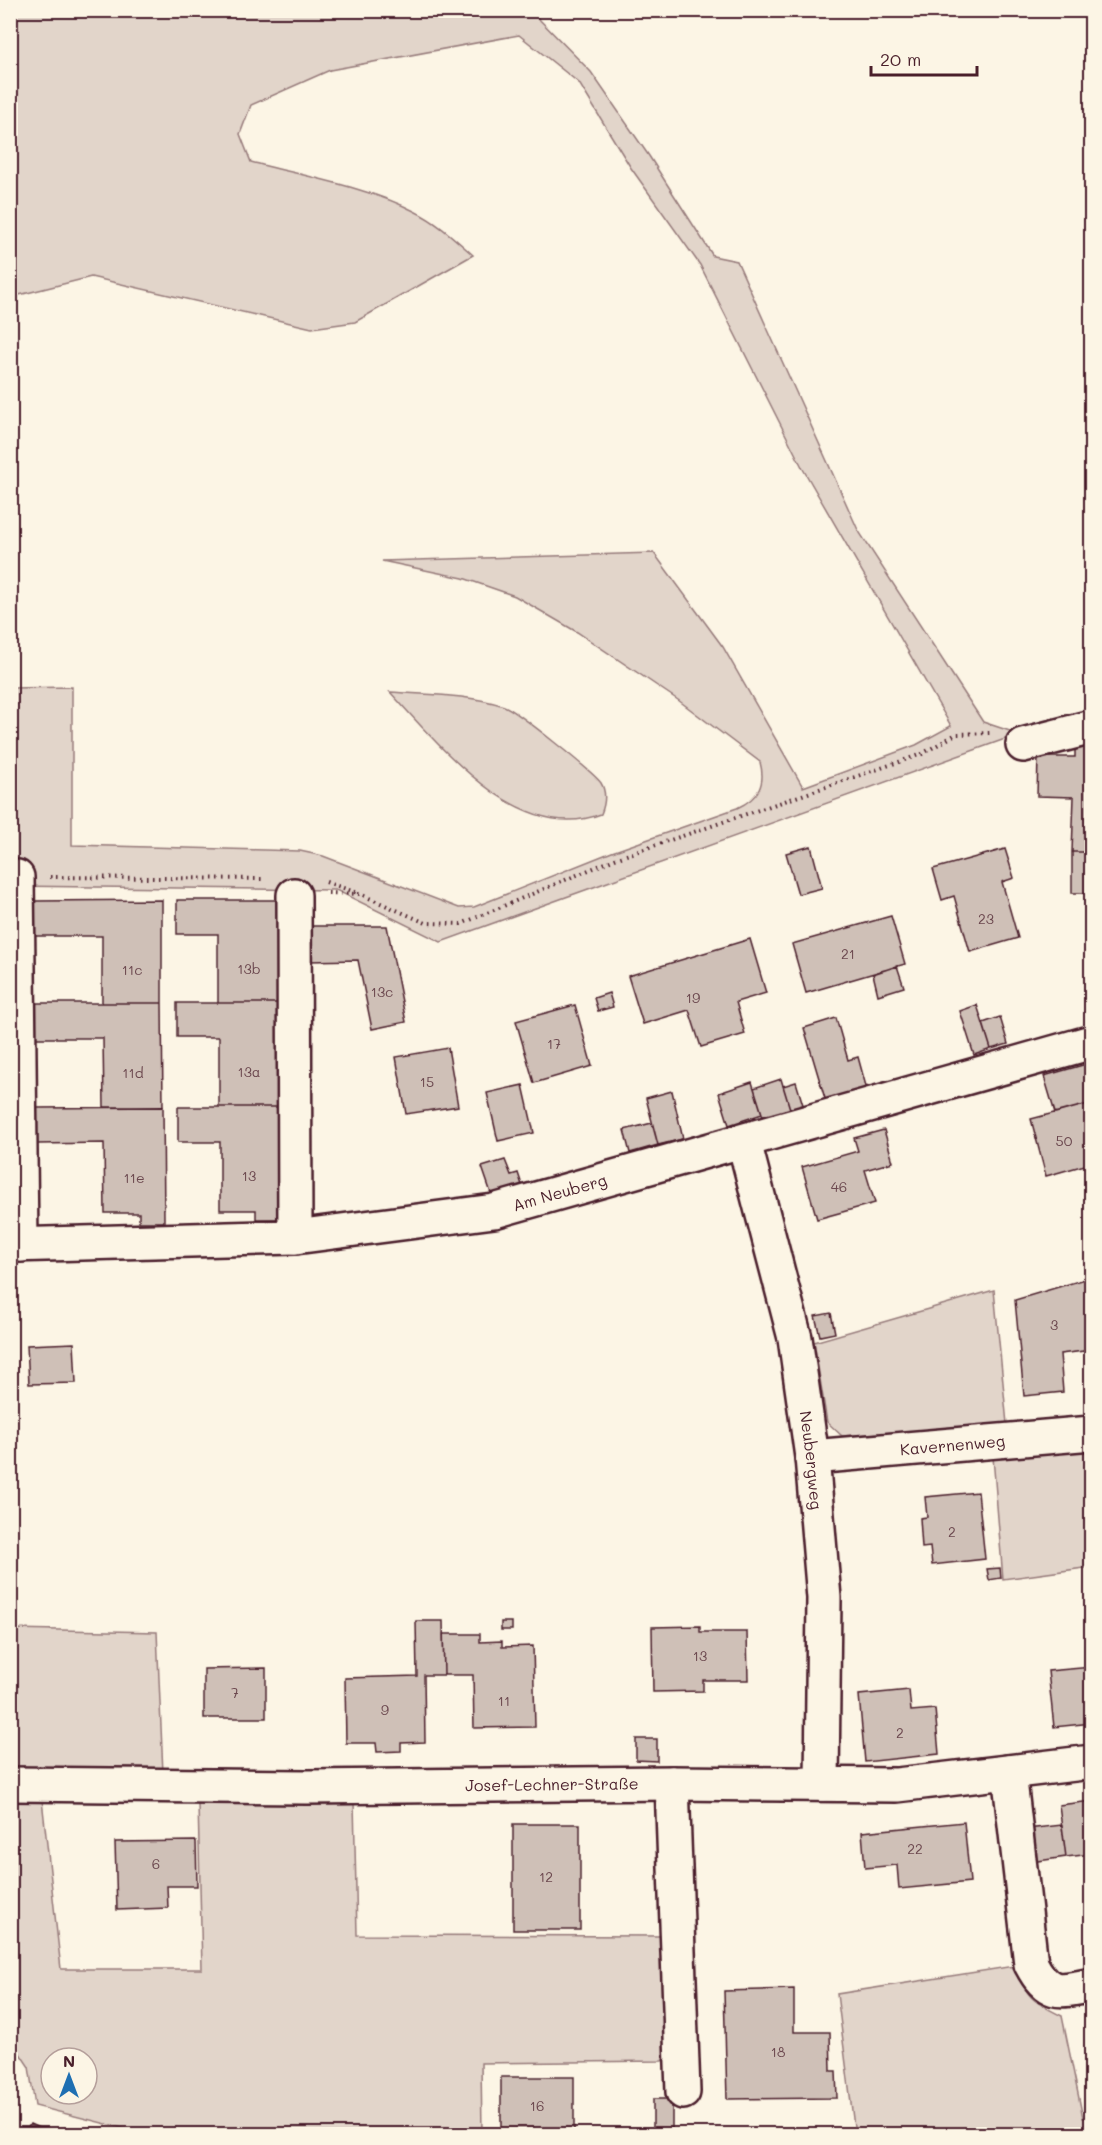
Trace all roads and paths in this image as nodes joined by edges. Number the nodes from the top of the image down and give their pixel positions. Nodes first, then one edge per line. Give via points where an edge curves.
1 (1092, 727) edge
2 (1023, 745) joint
3 (17, 877) joint
4 (298, 885) junction
5 (335, 893) dead end
6 (360, 894) junction
7 (1092, 1042) edge
8 (744, 1142) junction
9 (295, 1237) junction
10 (16, 1245) edge
11 (1092, 1433) edge
12 (812, 1457) junction
13 (1092, 1762) edge
14 (1009, 1772) junction
15 (672, 1783) junction
16 (10, 1784) edge
17 (822, 1784) junction
18 (1092, 1986) edge
19 (683, 2092) dead end

1 - 2 street
2 - 6 path via 989,732 956,734 922,754 615,859 461,924 426,923
3 - 4 path
3 - 10 street
4 - 6 path via 334,882
4 - 9 street
5 - 6 path
7 - 8 street, Am Neuberg
8 - 9 street, Am Neuberg via 494,1211
8 - 12 street, Neubergweg via 795,1338
9 - 10 street, Am Neuberg
11 - 12 street, Kavernenweg
12 - 17 street, Neubergweg via 824,1598
13 - 14 street, Josef-Lechner-Straße
14 - 17 street, Josef-Lechner-Straße via 897,1785
14 - 18 street via 1031,1964 1041,1983 1062,1991
15 - 16 street, Josef-Lechner-Straße via 307,1787
15 - 17 street, Josef-Lechner-Straße
15 - 19 street

